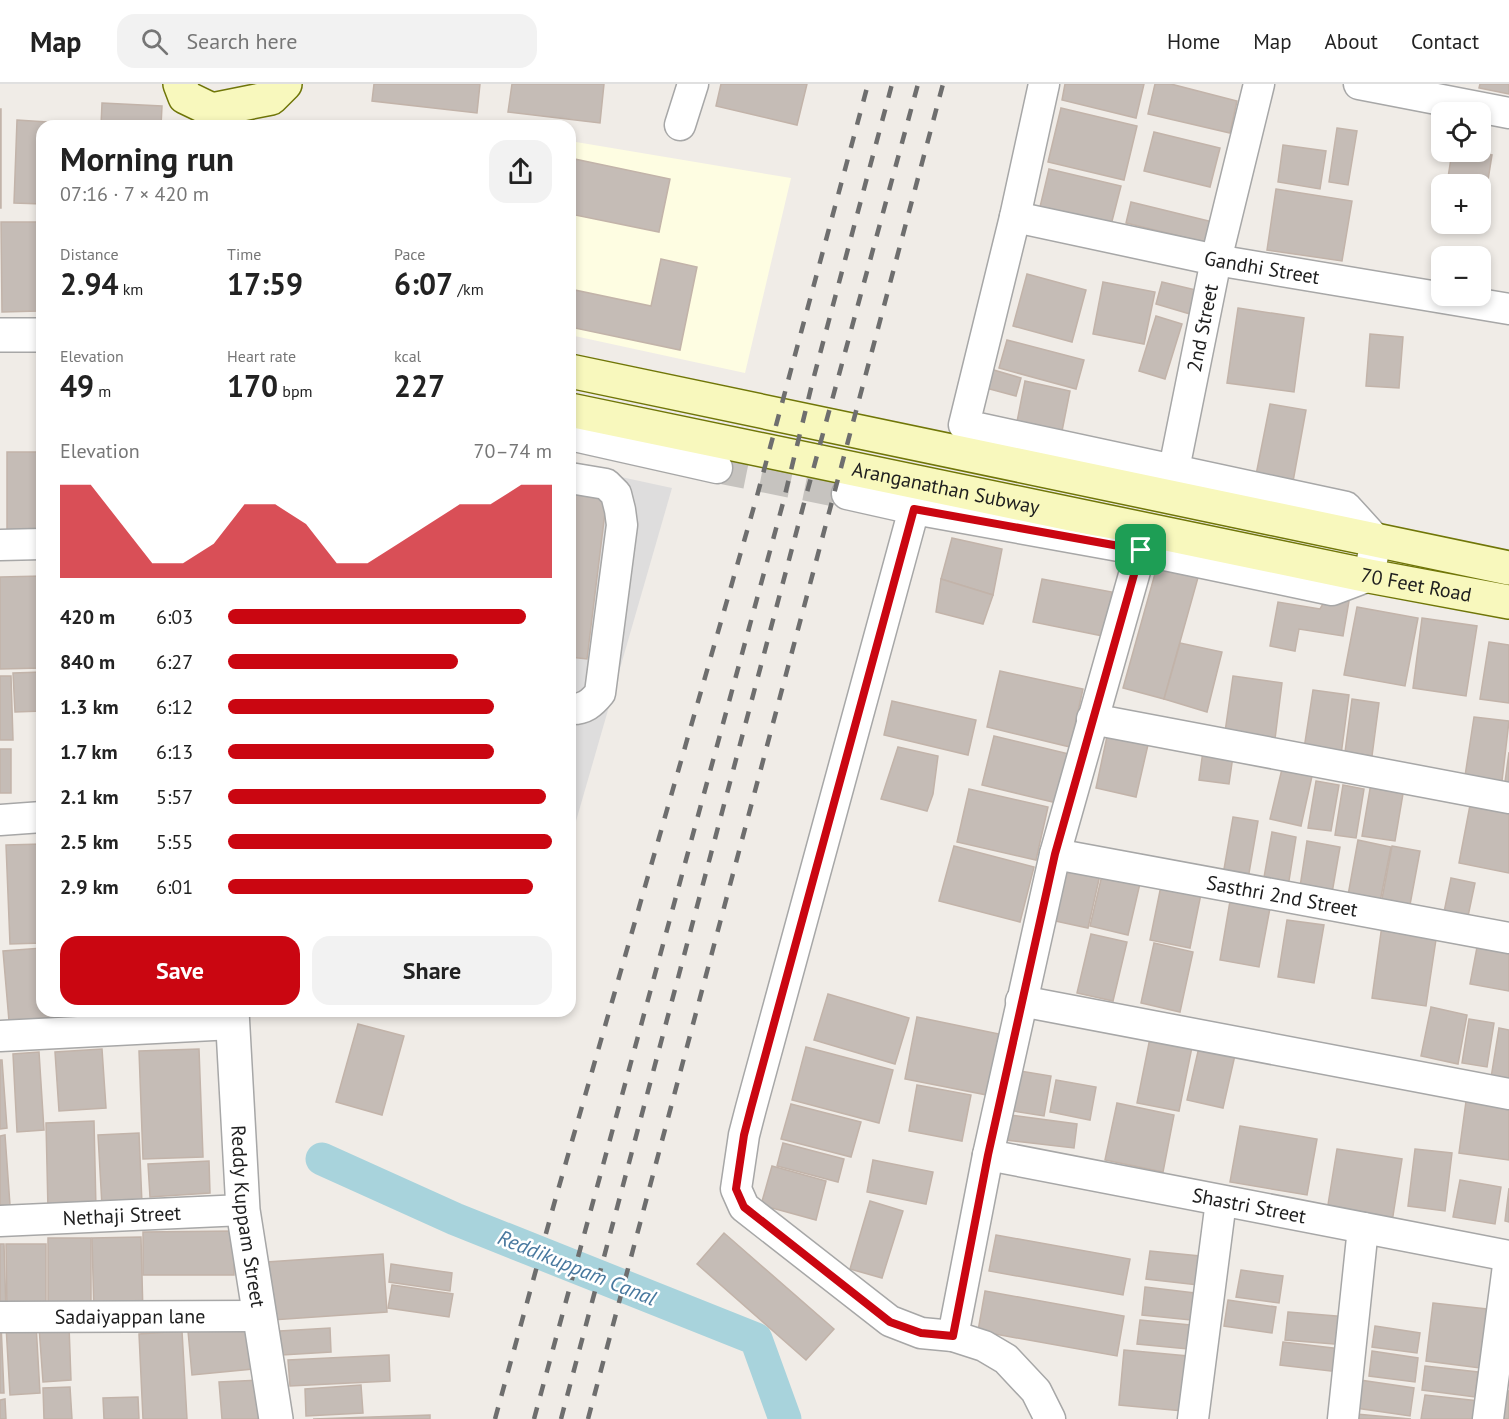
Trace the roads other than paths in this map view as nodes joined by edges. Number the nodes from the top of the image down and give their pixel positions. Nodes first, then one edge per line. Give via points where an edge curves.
1 (180, 84) edge
2 (285, 84) edge
3 (693, 84) edge
4 (1044, 84) edge
5 (1259, 84) edge
6 (1359, 84) edge
7 (1509, 113) edge
8 (212, 118) edge
9 (680, 125) dead end
10 (1015, 217) junction
11 (1216, 260) junction
12 (1509, 309) edge
13 (0, 335) edge
14 (36, 335) edge
15 (576, 371) edge
16 (576, 411) edge
17 (576, 436) edge
18 (717, 468) tunnel mouth
19 (1174, 469) junction
20 (576, 479) edge
21 (847, 494) tunnel mouth
22 (914, 509) junction
23 (1376, 540) junction
24 (36, 544) edge
25 (0, 545) edge
26 (1141, 550) junction
27 (1322, 567) joint
28 (1509, 568) edge
29 (1369, 576) junction
30 (1509, 602) edge
31 (576, 709) edge
32 (1092, 719) junction
33 (1509, 798) edge
34 (36, 817) edge
35 (0, 820) edge
36 (1055, 854) junction
37 (1509, 938) edge
38 (1021, 1002) junction
39 (233, 1017) edge
40 (0, 1036) edge
41 (1509, 1094) edge
42 (988, 1155) junction
43 (1221, 1201) junction
44 (243, 1210) junction
45 (0, 1221) edge
46 (1363, 1228) junction
47 (1509, 1257) edge
48 (260, 1316) junction
49 (0, 1317) edge
50 (953, 1336) junction
51 (276, 1419) edge
52 (1050, 1419) edge
53 (1193, 1419) edge
54 (1343, 1419) edge
55 (1488, 1419) edge

1 - 8 main road via 185,97
2 - 8 main road via 271,98
3 - 9 street
4 - 10 street
5 - 11 street, 2nd Street
6 - 7 street
10 - 11 street, Gandhi Street
10 - 19 street via 964,425
11 - 12 street, Gandhi Street
11 - 19 street, 2nd Street
13 - 14 street
15 - 23 main road
16 - 27 main road, Aranganathan Subway
17 - 18 street
19 - 23 street via 1346,507
20 - 31 street via 606,484 616,494 622,525 600,693 592,704
21 - 22 street
22 - 26 street
22 - 50 street via 754,1096 736,1189 744,1207 890,1322 921,1333
23 - 28 main road
23 - 29 street
24 - 25 street
26 - 29 street via 1332,590
26 - 32 street
27 - 29 main road, 70 Feet Road
29 - 30 main road, 70 Feet Road
32 - 33 street
32 - 36 street
34 - 35 street
36 - 37 street, Sasthri 2nd Street
36 - 38 street
38 - 41 street
38 - 42 street
39 - 40 street
39 - 44 street, Reddy Kuppam Street
42 - 43 street, Shastri Street
42 - 50 street
43 - 46 street, Shastri Street
43 - 53 street
44 - 45 street, Nethaji Street
44 - 48 street, Reddy Kuppam Street
46 - 47 street, Shastri Street
46 - 54 street
47 - 55 street
48 - 49 street, Sadaiyappan lane
48 - 51 street, Reddy Kuppam Street
50 - 52 street via 984,1346 1006,1359 1036,1391

